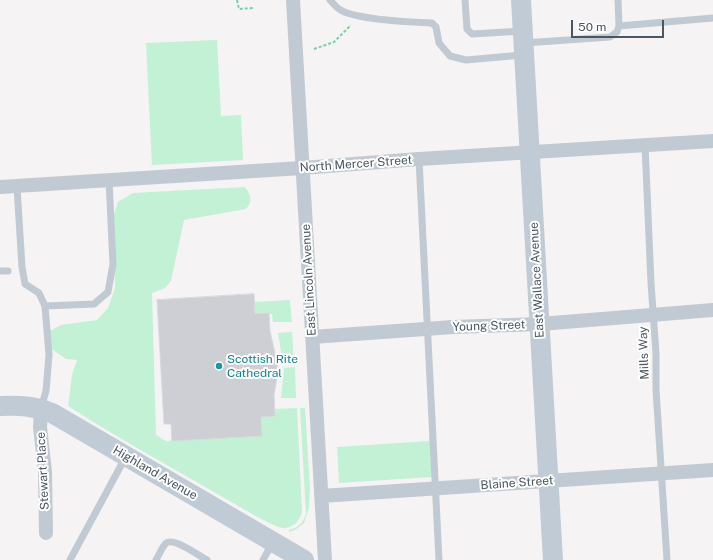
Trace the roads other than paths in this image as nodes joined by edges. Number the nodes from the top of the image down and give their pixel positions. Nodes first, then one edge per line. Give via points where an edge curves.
1 (293, 0) edge
2 (330, 0) edge
3 (465, 0) edge
4 (521, 0) edge
5 (618, 0) edge
6 (713, 18) edge
7 (619, 26) junction
8 (524, 43) junction
9 (713, 141) edge
10 (645, 145) junction
11 (530, 152) junction
12 (419, 159) junction
13 (302, 168) junction
14 (109, 180) junction
15 (17, 187) junction
16 (0, 188) edge
17 (45, 306) junction
18 (713, 310) edge
19 (654, 315) junction
20 (540, 324) junction
21 (428, 329) junction
22 (312, 337) junction
23 (0, 406) edge
24 (41, 409) junction
25 (126, 456) junction
26 (713, 470) edge
27 (662, 473) junction
28 (549, 481) junction
29 (436, 488) junction
30 (321, 496) junction
31 (46, 533) dead end
32 (273, 542) junction
33 (70, 560) edge
34 (156, 560) edge
35 (207, 560) edge
36 (263, 560) edge
37 (304, 560) edge
38 (325, 560) edge
39 (439, 560) edge
40 (553, 560) edge
41 (667, 560) edge

1 - 13 street, East Lincoln Avenue
2 - 8 lane via 339,10 361,16 400,22 432,23 436,27 439,43 450,56 466,60
3 - 8 lane via 467,29 472,34
4 - 8 street, East Wallace Avenue
5 - 7 lane
6 - 7 lane
7 - 8 lane via 617,32 610,37
8 - 11 street, East Wallace Avenue
9 - 10 street, North Mercer Street
10 - 11 street, North Mercer Street
10 - 19 lane, Mills Way
11 - 12 street, North Mercer Street
11 - 20 street, East Wallace Avenue
12 - 13 street, North Mercer Street
12 - 21 lane
13 - 14 street, North Mercer Street
13 - 22 street, East Lincoln Avenue
14 - 15 street, North Mercer Street
14 - 17 lane via 113,264 108,292 94,304
15 - 16 street, North Mercer Street
15 - 17 lane via 25,284 39,292
17 - 24 lane via 49,355 46,391
18 - 19 street, Young Street
19 - 20 street, Young Street
19 - 27 lane, Mills Way
20 - 21 street, Young Street
20 - 28 street, East Wallace Avenue
21 - 22 street, Young Street
21 - 29 lane
22 - 30 street, East Lincoln Avenue
23 - 24 street, Highland Avenue via 19,405
24 - 25 street, Highland Avenue
24 - 31 street, Stewart Place
25 - 32 street, Highland Avenue
25 - 33 lane
26 - 27 street, Blaine Street
27 - 28 street, Blaine Street
27 - 41 lane, Mills Way
28 - 29 street, Blaine Street
28 - 40 street, East Wallace Avenue
29 - 30 street, Blaine Street
29 - 39 lane
30 - 38 street, East Lincoln Avenue
32 - 36 lane
32 - 37 street, Highland Avenue
34 - 35 lane via 169,542 178,543

